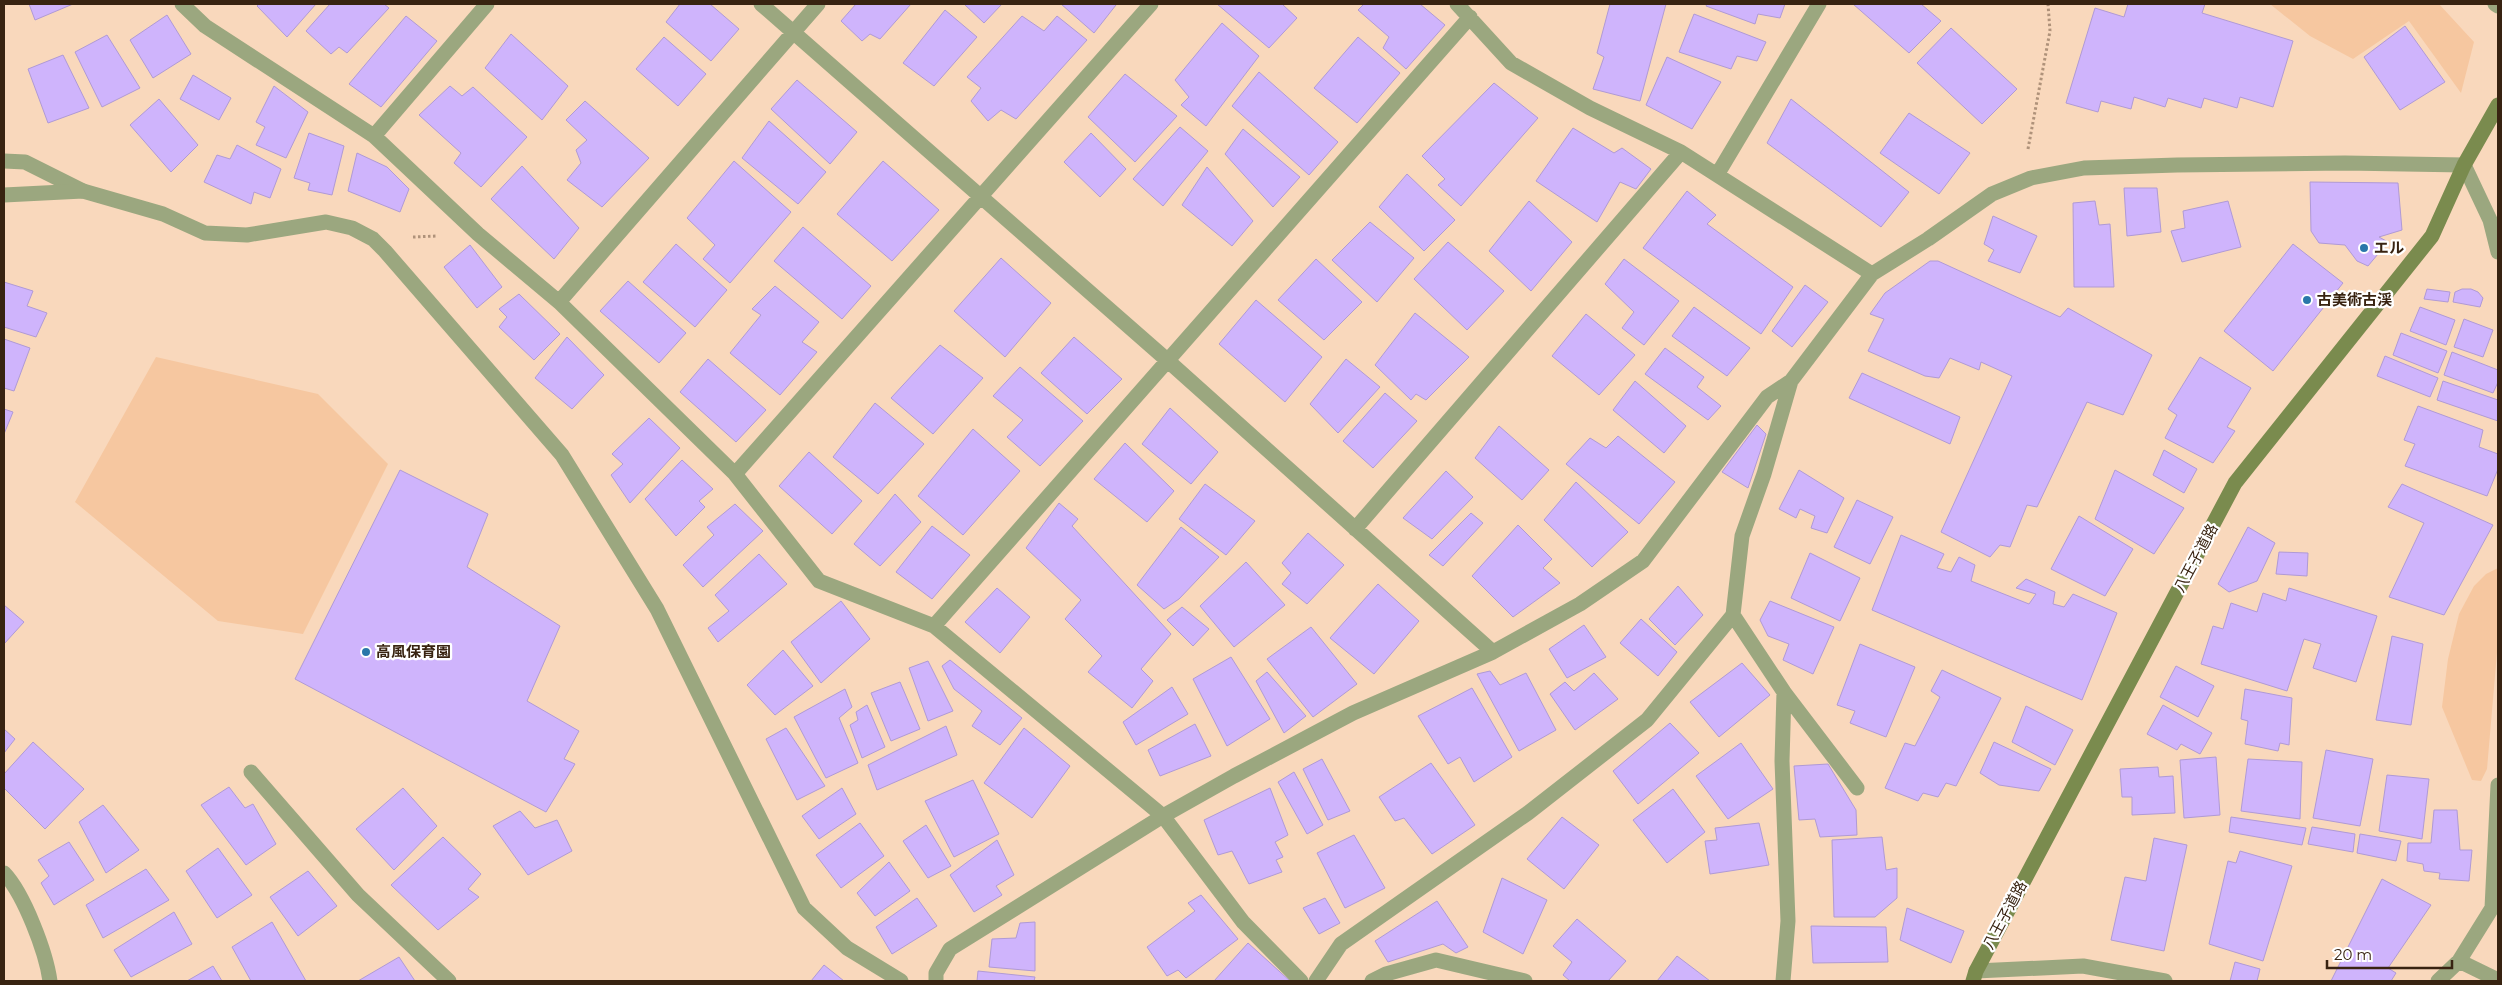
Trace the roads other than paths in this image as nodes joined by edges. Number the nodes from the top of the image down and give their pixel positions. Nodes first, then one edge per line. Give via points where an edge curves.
1 (182, 4) edge
2 (487, 4) edge
3 (761, 4) edge
4 (818, 4) edge
5 (1150, 4) edge
6 (1457, 4) edge
7 (1819, 4) edge
8 (2495, 4) edge
9 (2498, 6) edge
10 (1470, 17) junction
11 (793, 32) junction
12 (2498, 105) edge
13 (374, 136) junction
14 (1681, 152) junction
15 (4, 161) edge
16 (2464, 165) junction
17 (1717, 175) junction
18 (83, 191) junction
19 (4, 195) edge
20 (982, 197) junction
21 (2498, 252) edge
22 (1872, 274) junction
23 (558, 302) junction
24 (1167, 360) junction
25 (1791, 381) junction
26 (735, 474) junction
27 (1355, 529) junction
28 (1733, 615) junction
29 (934, 626) junction
30 (1493, 652) junction
31 (1784, 692) junction
32 (251, 772) dead end
33 (2498, 785) edge
34 (1857, 788) dead end
35 (1163, 816) junction
36 (4, 873) edge
37 (2495, 908) edge
38 (2459, 961) junction
39 (1974, 976) edge
40 (2498, 980) edge
41 (50, 981) edge
42 (449, 981) edge
43 (901, 981) edge
44 (936, 981) edge
45 (1301, 981) edge
46 (1316, 981) edge
47 (1372, 981) edge
48 (1525, 981) edge
49 (1782, 981) edge
50 (2165, 981) edge
51 (2438, 981) edge

1 - 13 street via 205,26
2 - 13 street
3 - 11 street
4 - 11 street
5 - 20 street
6 - 10 street
7 - 17 street
8 - 9 street
10 - 14 street via 1511,63 1590,108
10 - 24 street
11 - 20 street
11 - 23 street
12 - 16 street, 八王子道路
13 - 23 street via 478,234
14 - 17 street
14 - 27 street
15 - 18 street via 26,162
16 - 21 street via 2490,220
16 - 22 street via 2345,163 2094,168 2031,178 1992,194
16 - 39 street, 八王子道路 via 2432,236 2235,484
17 - 22 street
18 - 19 street
18 - 43 street via 163,214 205,233 246,235 326,222 352,228 386,251 562,455 657,609 804,908 847,948
20 - 24 street
20 - 26 street
22 - 25 street
23 - 26 street
24 - 27 street
24 - 29 street
25 - 28 street via 1742,536
25 - 30 street via 1767,397 1643,561 1580,604
26 - 29 street via 819,581
27 - 30 street
28 - 31 street
28 - 46 street via 1646,720 1528,813 1341,944
29 - 35 street
30 - 35 street via 1354,713
31 - 34 street
31 - 49 street via 1782,761 1788,921
32 - 42 street via 358,895
33 - 37 street
35 - 44 street via 950,949 936,972
35 - 45 street via 1243,922
36 - 41 street via 11,880 33,925 48,965
37 - 38 street
38 - 40 street
38 - 51 street
39 - 50 street via 2084,966
47 - 48 street via 1436,960

